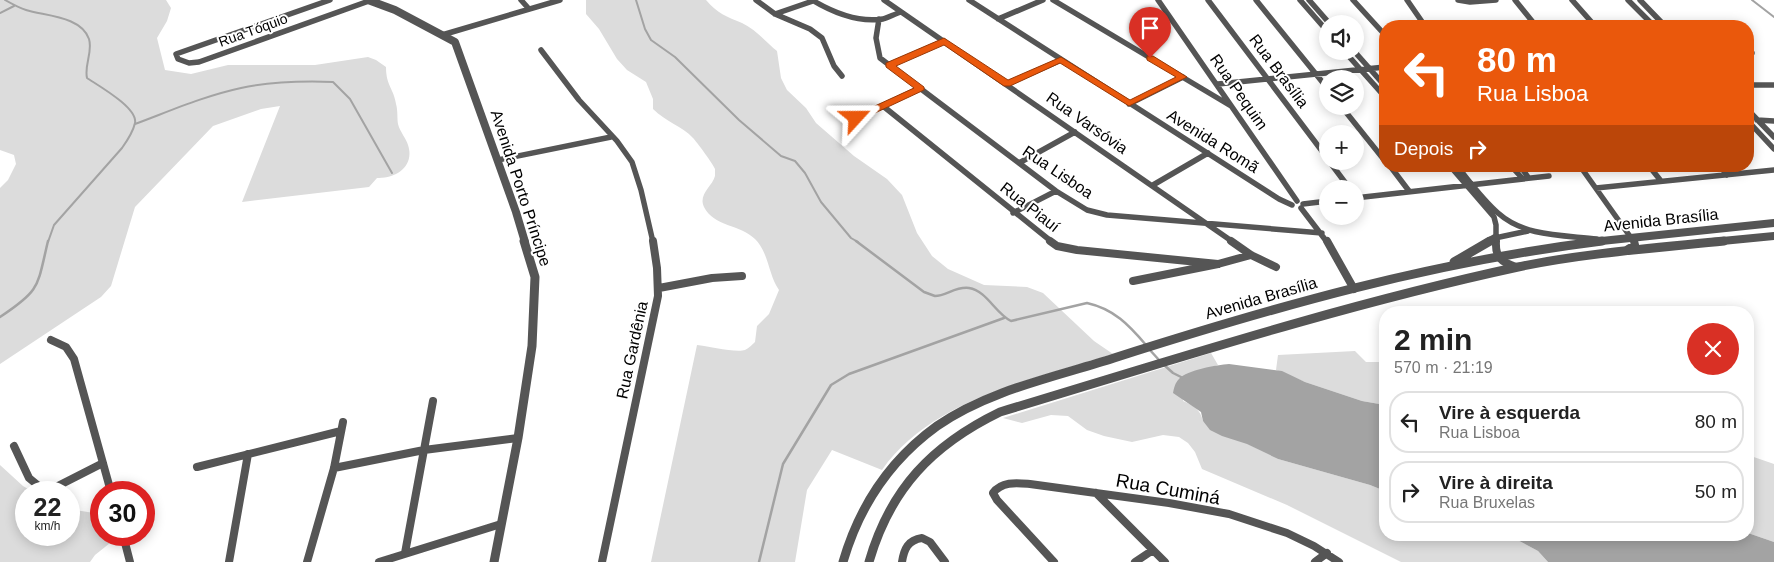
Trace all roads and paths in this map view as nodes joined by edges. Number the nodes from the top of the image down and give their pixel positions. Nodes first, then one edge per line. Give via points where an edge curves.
1 (330, 0) edge
2 (368, 0) edge
3 (521, 0) edge
4 (560, 0) edge
5 (756, 0) edge
6 (812, 0) edge
7 (896, 0) edge
8 (969, 0) edge
9 (1043, 0) edge
10 (1053, 0) edge
11 (1158, 0) edge
12 (1208, 0) edge
13 (1256, 0) edge
14 (1300, 0) edge
15 (1309, 0) edge
16 (1353, 0) edge
17 (1407, 0) edge
18 (1458, 0) edge
19 (1496, 0) edge
20 (1515, 0) edge
21 (1572, 0) edge
22 (1628, 0) edge
23 (1640, 0) edge
24 (886, 2) edge
25 (528, 9) junction
26 (901, 12) junction
27 (775, 14) junction
28 (1322, 15) edge
29 (879, 19) junction
30 (998, 19) junction
31 (1421, 20) edge
32 (1531, 20) edge
33 (1590, 20) edge
34 (1648, 20) edge
35 (1659, 20) edge
36 (1319, 22) edge
37 (1379, 28) edge
38 (442, 35) junction
39 (944, 41) junction
40 (541, 50) dead end
41 (1061, 60) junction
42 (1352, 60) edge
43 (1362, 60) edge
44 (890, 65) junction
45 (1379, 67) edge
46 (1369, 68) junction
47 (1360, 69) junction
48 (1316, 75) junction
49 (842, 76) dead end
50 (1183, 77) junction
51 (1319, 78) edge
52 (1269, 79) junction
53 (1379, 79) edge
54 (1007, 84) junction
55 (1218, 84) junction
56 (1754, 85) edge
57 (1774, 85) edge
58 (920, 88) junction
59 (1379, 90) edge
60 (1129, 104) junction
61 (883, 106) junction
62 (1234, 107) junction
63 (1348, 115) edge
64 (1754, 117) edge
65 (856, 118) dead end
66 (1757, 120) junction
67 (1774, 121) edge
68 (1754, 128) edge
69 (1075, 132) junction
70 (611, 137) junction
71 (1774, 137) edge
72 (1319, 148) edge
73 (1774, 149) edge
74 (1208, 154) junction
75 (1379, 154) edge
76 (498, 160) junction
77 (1019, 163) junction
78 (1336, 170) edge
79 (1774, 170) edge
80 (1395, 172) edge
81 (1456, 172) edge
82 (1461, 172) edge
83 (1518, 172) edge
84 (1522, 172) edge
85 (1584, 172) edge
86 (1654, 172) edge
87 (1725, 172) edge
88 (1727, 175) junction
89 (1549, 176) dead end
90 (1525, 178) junction
91 (1343, 180) edge
92 (1661, 181) junction
93 (1469, 184) junction
94 (1153, 185) junction
95 (1596, 188) junction
96 (1056, 191) junction
97 (1409, 191) junction
98 (1364, 196) edge
99 (1319, 202) edge
100 (1299, 204) junction
101 (1013, 213) junction
102 (1774, 223) edge
103 (1207, 224) junction
104 (1531, 231) junction
105 (1322, 233) junction
106 (1774, 236) edge
107 (1495, 238) junction
108 (1633, 238) junction
109 (1608, 241) junction
110 (1625, 251) junction
111 (1251, 255) junction
112 (1498, 257) junction
113 (1218, 264) junction
114 (1449, 265) junction
115 (1276, 267) dead end
116 (1518, 267) junction
117 (742, 276) dead end
118 (1133, 281) dead end
119 (659, 288) junction
120 (1354, 289) junction
121 (51, 340) dead end
122 (433, 401) dead end
123 (518, 438) junction
124 (14, 446) dead end
125 (424, 450) junction
126 (248, 454) junction
127 (103, 463) junction
128 (197, 467) dead end
129 (334, 468) junction
130 (108, 481) edge
131 (1095, 493) junction
132 (501, 524) junction
133 (126, 546) edge
134 (1152, 550) junction
135 (404, 552) junction
136 (1327, 553) junction
137 (130, 562) edge
138 (229, 562) edge
139 (308, 562) edge
140 (379, 562) edge
141 (494, 562) edge
142 (602, 562) edge
143 (843, 562) edge
144 (869, 562) edge
145 (902, 562) edge
146 (945, 562) edge
147 (1054, 562) edge
148 (1135, 562) edge
149 (1165, 562) edge
150 (1315, 562) edge
151 (1339, 562) edge

1 - 2 street, Rua Tóquio via 176,54 178,60 198,62
2 - 38 street, Avenida Porto Príncipe via 395,10
3 - 25 street
4 - 25 street
5 - 27 street
6 - 27 street
6 - 29 street via 835,13
7 - 24 street
8 - 30 street, Avenida Romã
9 - 30 street
10 - 50 street
11 - 55 street, Rua Pequim
12 - 52 street, Rua Brasília
13 - 48 street
14 - 36 street
15 - 28 street
16 - 37 street
17 - 31 street
18 - 19 street
20 - 32 street
21 - 33 street
22 - 34 street
23 - 35 street
24 - 26 street, Rua Varsóvia
25 - 38 street
26 - 29 street
26 - 39 street, Rua Varsóvia
27 - 49 street via 810,29 822,38
29 - 44 street, Rua Lisboa via 876,47 880,58
30 - 41 street, Avenida Romã
38 - 76 street, Avenida Porto Príncipe via 455,42
39 - 44 street
39 - 54 street, Rua Varsóvia
40 - 70 street
41 - 54 street
41 - 60 street, Avenida Romã
42 - 47 street
43 - 46 street
44 - 58 street, Rua Lisboa
45 - 46 street
46 - 47 street
46 - 53 street
47 - 48 street
47 - 59 street
48 - 51 street
48 - 52 street
50 - 60 street
50 - 62 street
52 - 55 street
52 - 72 street, Rua Brasília
54 - 69 street, Rua Varsóvia
55 - 62 street, Rua Pequim
56 - 57 street
58 - 61 street
58 - 77 street, Rua Lisboa
60 - 74 street, Avenida Romã
61 - 65 street
61 - 101 street, Rua Piauí
62 - 100 street, Rua Pequim
63 - 75 street
64 - 66 street
66 - 67 street
66 - 71 street
68 - 73 street
69 - 77 street
69 - 94 street, Rua Varsóvia
70 - 76 street
70 - 119 street, Rua Gardênia via 632,162 658,269
74 - 94 street
74 - 100 street, Avenida Romã via 1279,199
76 - 123 street, Avenida Porto Príncipe via 534,277 532,346
77 - 96 street, Rua Lisboa
78 - 91 street, Rua Brasília
79 - 88 street
80 - 97 street
81 - 93 street
82 - 93 street
83 - 90 street
84 - 90 street
85 - 95 street
86 - 92 street
87 - 88 street
88 - 92 street
89 - 90 street
90 - 93 street
92 - 95 street
93 - 97 street
93 - 104 street via 1505,220
93 - 107 street via 1494,217
94 - 103 street, Rua Varsóvia
95 - 108 street
96 - 101 street
96 - 103 street, Rua Lisboa via 1099,214
97 - 98 street
99 - 100 street
100 - 105 street, Rua Pequim
101 - 113 street, Rua Piauí via 1062,248
102 - 108 street, Avenida Brasília
103 - 105 street, Rua Lisboa
103 - 111 street, Rua Varsóvia
104 - 107 street
104 - 109 street
105 - 120 street, Rua Pequim
106 - 110 street, Avenida Brasília
107 - 112 street
107 - 114 street
108 - 109 street, Avenida Brasília
108 - 110 street via 1635,245
109 - 112 street, Avenida Brasília
110 - 116 street, Avenida Brasília
111 - 113 street
111 - 115 street, Rua Varsóvia
112 - 114 street, Avenida Brasília
112 - 116 street via 1504,263
113 - 118 street
114 - 120 street, Avenida Brasília
116 - 144 street, Avenida Brasília via 1342,309 1000,412 954,436 931,455 883,520
117 - 119 street
119 - 142 street, Rua Gardênia
120 - 143 street, Avenida Brasília via 1246,316 1132,352 985,402 940,424 916,442 882,479 846,546
121 - 127 street via 66,347 74,358
122 - 125 street
123 - 125 street
123 - 132 street, Avenida Porto Príncipe
124 - 127 street via 23,468 37,488 46,492
125 - 129 street
125 - 135 street
126 - 128 street
126 - 129 street via 342,426
126 - 138 street
127 - 130 street
129 - 139 street
131 - 134 street
131 - 136 street, Rua Cuminá via 1257,522 1299,537
131 - 147 street, Rua Cuminá via 1018,483 997,488 993,493
132 - 135 street
132 - 141 street, Avenida Porto Príncipe
133 - 137 street
134 - 148 street
134 - 149 street
135 - 140 street
136 - 150 street
136 - 151 street, Rua Cuminá
145 - 146 street via 904,549 911,540 922,538 930,542

